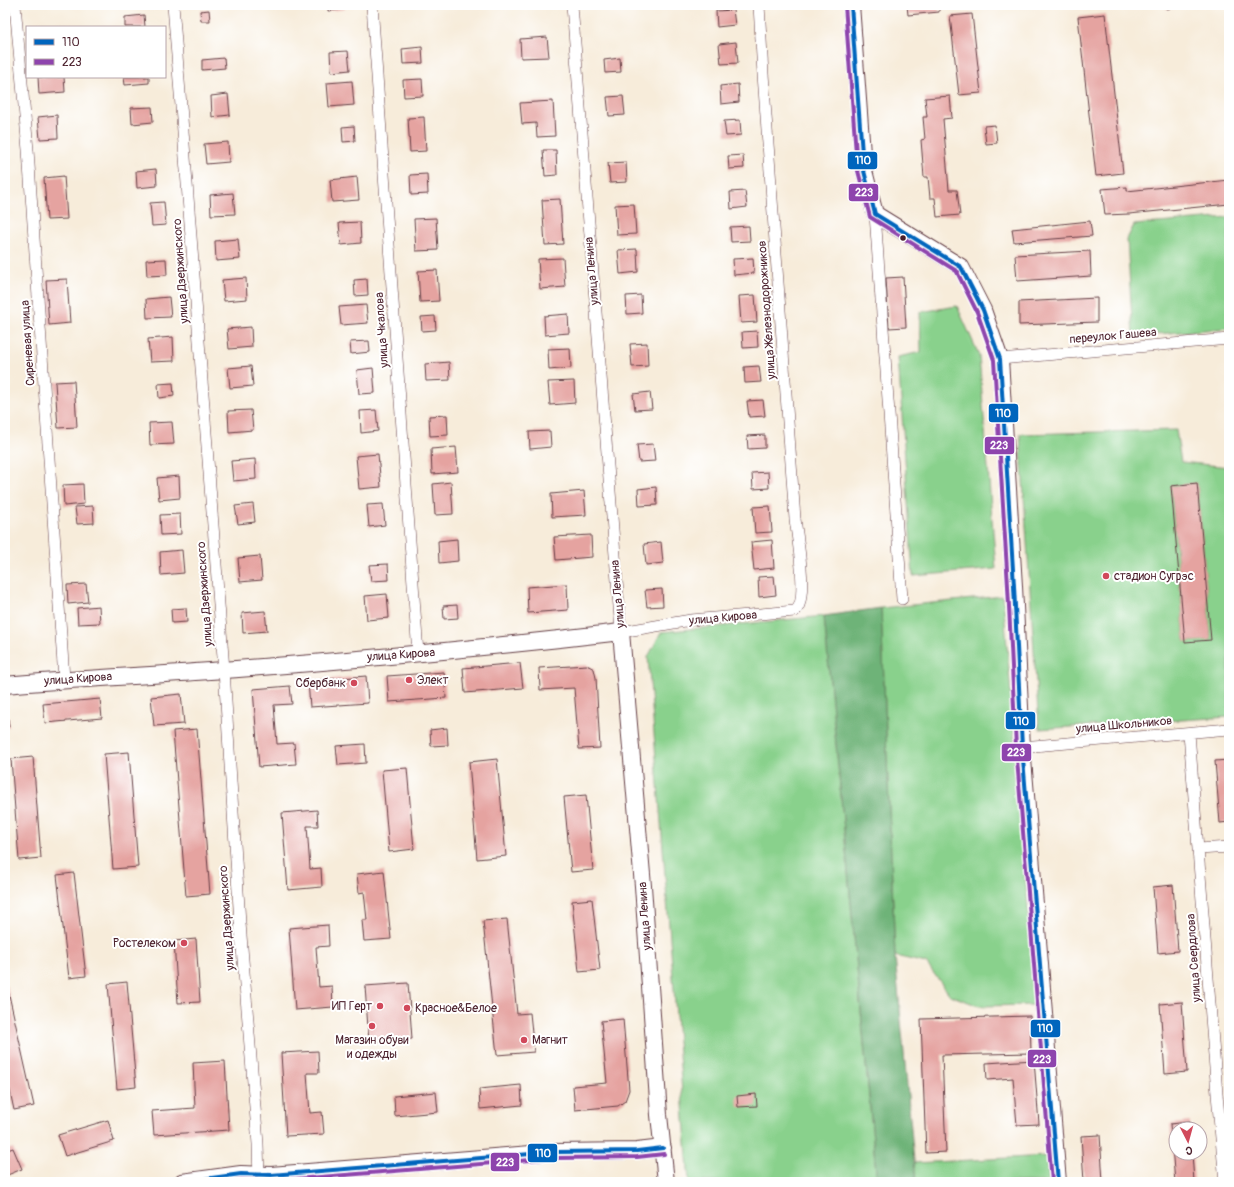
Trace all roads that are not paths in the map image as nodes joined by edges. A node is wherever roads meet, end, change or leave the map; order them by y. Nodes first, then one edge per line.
1 (15, 5) edge
2 (173, 5) edge
3 (372, 5) edge
4 (572, 5) edge
5 (759, 5) edge
6 (851, 5) edge
7 (875, 214) junction
8 (1229, 339) edge
9 (1000, 359) junction
10 (902, 599) dead end
11 (795, 611) joint
12 (621, 632) junction
13 (418, 654) junction
14 (224, 670) junction
15 (64, 679) junction
16 (5, 685) edge
17 (1229, 729) edge
18 (1189, 733) junction
19 (1022, 747) junction
20 (1229, 847) edge
21 (1199, 850) junction
22 (663, 1148) junction
23 (259, 1178) edge
24 (182, 1182) edge
25 (666, 1182) edge
26 (1058, 1182) edge
27 (1225, 1182) edge

1 - 15 street, Сиреневая улица
2 - 14 street, улица Дзержинского
3 - 13 street, улица Чкалова
4 - 12 street, улица Ленина
5 - 11 street, улица Железнодорожников
6 - 7 street
7 - 9 street
7 - 10 street
8 - 9 street, переулок Гашева
9 - 19 street
11 - 12 street, улица Кирова
12 - 13 street, улица Кирова
12 - 22 street, улица Ленина
13 - 14 street, улица Кирова
14 - 15 street, улица Кирова
14 - 23 street, улица Дзержинского
15 - 16 street, улица Кирова
17 - 18 street, улица Школьников
18 - 19 street, улица Школьников
18 - 21 street, улица Свердлова
19 - 26 street
20 - 21 street
21 - 27 street, улица Свердлова
22 - 23 street
22 - 25 street, улица Ленина
23 - 24 street

